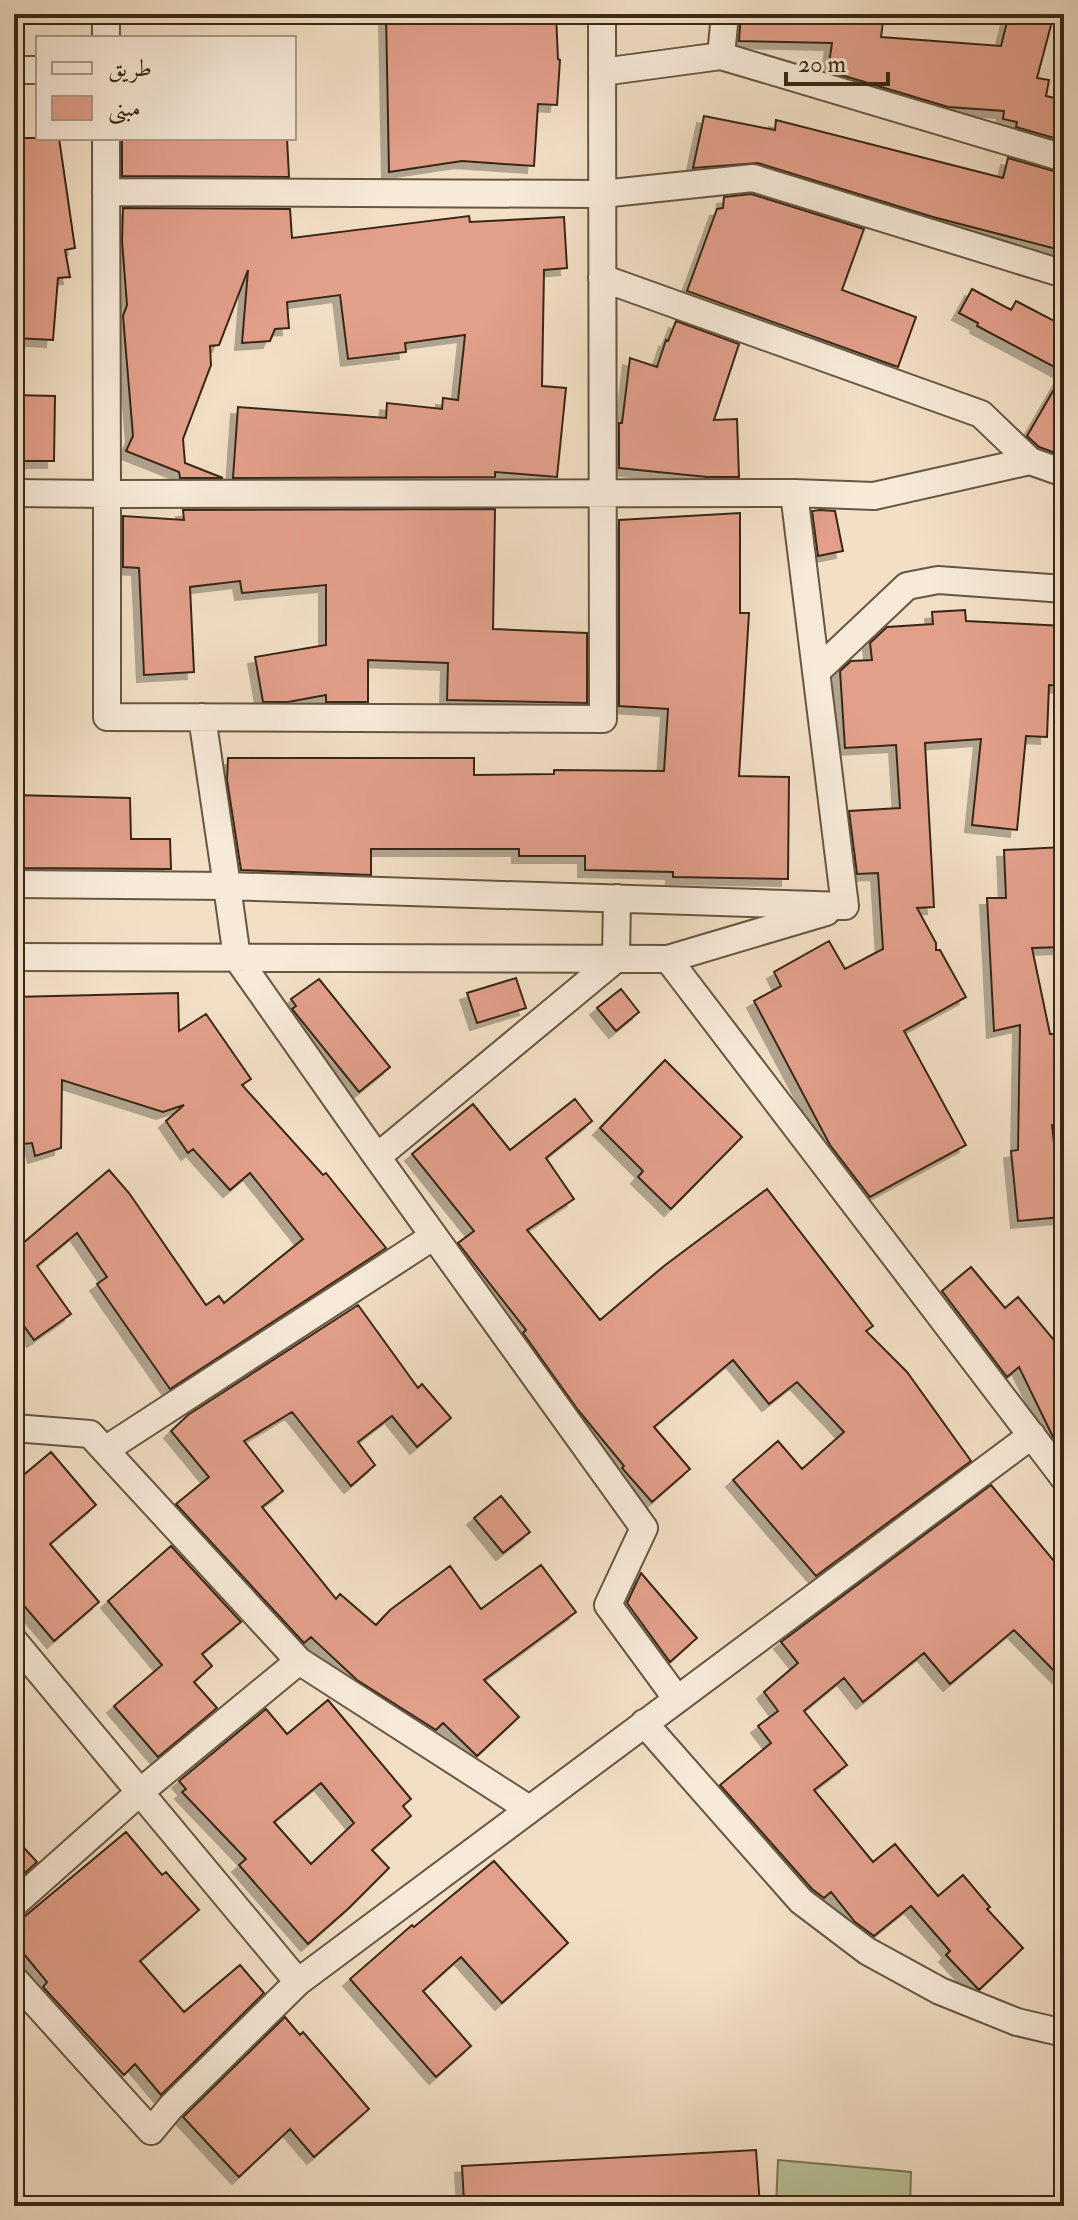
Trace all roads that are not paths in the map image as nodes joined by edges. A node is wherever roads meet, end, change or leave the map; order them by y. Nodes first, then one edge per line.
1 (106, 14) edge
2 (602, 14) edge
3 (725, 14) edge
4 (106, 36) edge
5 (721, 56) junction
6 (14, 70) edge
7 (36, 70) edge
8 (602, 72) junction
9 (106, 140) edge
10 (1064, 158) edge
11 (106, 192) junction
12 (602, 194) junction
13 (1064, 274) edge
14 (602, 278) junction
15 (1030, 461) junction
16 (1064, 473) edge
17 (14, 493) edge
18 (794, 493) junction
19 (107, 494) junction
20 (602, 495) junction
21 (1064, 589) edge
22 (816, 672) junction
23 (202, 717) junction
24 (14, 884) edge
25 (227, 886) junction
26 (617, 898) junction
27 (845, 906) junction
28 (14, 957) edge
29 (237, 958) junction
30 (616, 959) junction
31 (668, 959) junction
32 (377, 1157) junction
33 (434, 1236) junction
34 (14, 1428) edge
35 (1032, 1435) junction
36 (105, 1450) junction
37 (1064, 1478) edge
38 (14, 1641) edge
39 (299, 1661) junction
40 (677, 1699) junction
41 (644, 1723) junction
42 (140, 1792) junction
43 (529, 1809) junction
44 (14, 1904) edge
45 (14, 1979) edge
46 (298, 1982) junction
47 (1064, 2033) edge

1 - 4 street
2 - 8 street
3 - 5 street
5 - 8 street
5 - 10 street
6 - 7 street
8 - 12 street
9 - 11 street
11 - 12 street
11 - 19 street
12 - 13 street
12 - 14 street
14 - 15 street
14 - 20 street
15 - 16 street
15 - 18 street
17 - 19 street
18 - 20 street
18 - 22 street
19 - 20 street
19 - 23 street
20 - 23 street
21 - 22 street
22 - 27 street
23 - 25 street
24 - 25 street
25 - 26 street
25 - 29 street
26 - 27 street
26 - 30 street
27 - 31 street
28 - 29 street
29 - 30 street
29 - 32 street
30 - 31 street
30 - 32 street
31 - 35 street
32 - 33 street
33 - 36 street
33 - 40 street
34 - 36 street
35 - 37 street
35 - 40 street
36 - 39 street
38 - 42 street
39 - 42 street
39 - 43 street
40 - 41 street
41 - 43 street
41 - 47 street
42 - 44 street
42 - 46 street
43 - 46 street
45 - 46 street

